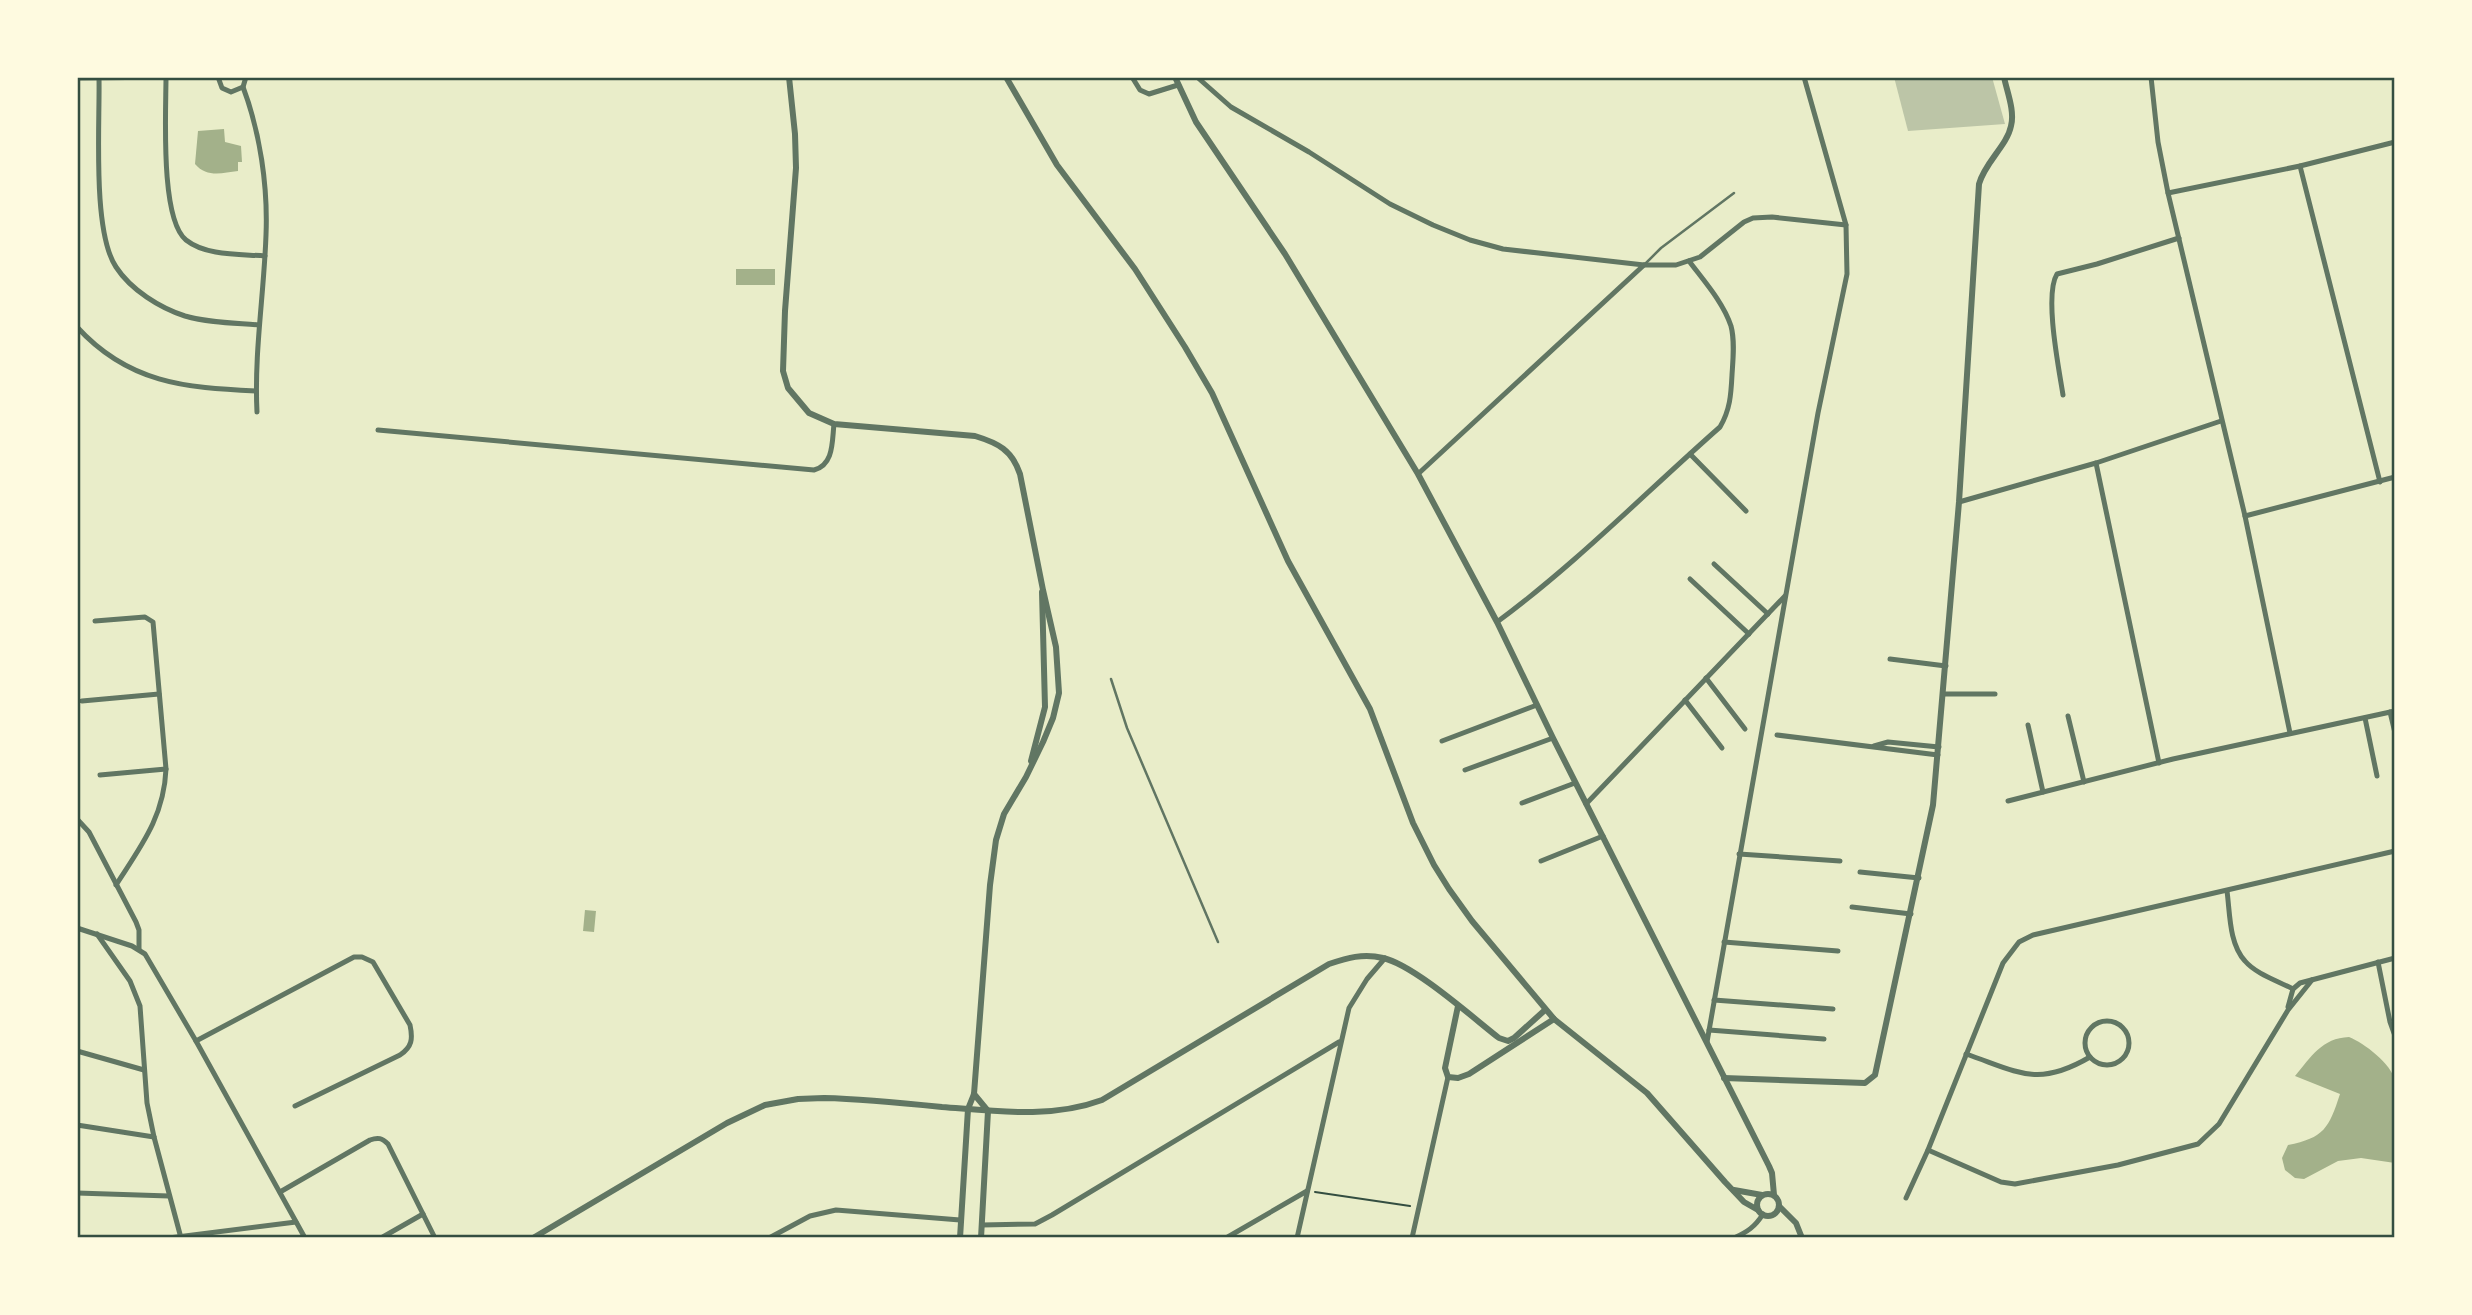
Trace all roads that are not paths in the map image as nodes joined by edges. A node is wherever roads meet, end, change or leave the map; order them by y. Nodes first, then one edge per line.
1 (166, 77) edge
2 (177, 77) edge
3 (218, 77) edge
4 (246, 77) edge
5 (789, 77) edge
6 (1006, 77) edge
7 (1132, 77) edge
8 (1175, 77) edge
9 (1197, 77) edge
10 (1804, 77) edge
11 (2004, 77) edge
12 (2151, 77) edge
13 (77, 78) edge
14 (99, 78) edge
15 (1178, 85) junction
16 (243, 87) junction
17 (2395, 142) edge
18 (2300, 166) junction
19 (1734, 193) dead end
20 (2168, 193) junction
21 (1846, 225) junction
22 (2179, 238) junction
23 (265, 256) junction
24 (1689, 261) junction
25 (1644, 265) junction
26 (259, 325) junction
27 (77, 327) edge
28 (256, 391) junction
29 (2063, 395) dead end
30 (257, 412) dead end
31 (2221, 421) junction
32 (834, 424) junction
33 (377, 430) dead end
34 (1690, 454) junction
35 (2096, 463) junction
36 (1418, 474) junction
37 (2395, 477) edge
38 (2380, 482) junction
39 (1959, 502) junction
40 (1746, 511) dead end
41 (2245, 516) junction
42 (1714, 564) dead end
43 (1690, 579) dead end
44 (1042, 590) junction
45 (1786, 595) junction
46 (1768, 614) junction
47 (95, 621) dead end
48 (1497, 622) junction
49 (1749, 634) junction
50 (1043, 659) junction
51 (1889, 659) dead end
52 (1058, 664) junction
53 (1946, 666) junction
54 (1706, 678) junction
55 (1111, 679) dead end
56 (1046, 685) junction
57 (1059, 693) junction
58 (159, 694) junction
59 (1943, 694) junction
60 (1994, 694) dead end
61 (1685, 700) junction
62 (82, 701) dead end
63 (1537, 705) junction
64 (2393, 711) edge
65 (2068, 716) dead end
66 (2365, 718) junction
67 (2028, 725) dead end
68 (1745, 729) dead end
69 (2290, 733) junction
70 (2395, 733) edge
71 (1777, 736) dead end
72 (1553, 738) junction
73 (1442, 741) dead end
74 (1874, 746) junction
75 (1939, 747) junction
76 (1722, 748) dead end
77 (1938, 755) junction
78 (2158, 763) junction
79 (166, 769) junction
80 (1465, 770) dead end
81 (100, 775) dead end
82 (2376, 776) dead end
83 (1026, 777) junction
84 (2084, 782) junction
85 (1576, 783) junction
86 (2043, 792) junction
87 (2008, 801) dead end
88 (1522, 803) dead end
89 (1586, 804) junction
90 (77, 819) edge
91 (1603, 836) junction
92 (2395, 851) edge
93 (1739, 854) junction
94 (1541, 861) dead end
95 (1840, 861) dead end
96 (1860, 872) dead end
97 (1919, 878) junction
98 (117, 886) junction
99 (2227, 891) junction
100 (1852, 907) dead end
101 (1911, 914) junction
102 (77, 928) edge
103 (97, 934) junction
104 (1218, 942) dead end
105 (1724, 942) junction
106 (139, 949) junction
107 (1838, 951) dead end
108 (1385, 958) junction
109 (2395, 958) edge
110 (2378, 962) junction
111 (2312, 980) junction
112 (2293, 989) junction
113 (1714, 1000) junction
114 (1458, 1006) junction
115 (1833, 1009) dead end
116 (1545, 1010) junction
117 (2288, 1010) junction
118 (1554, 1019) junction
119 (1709, 1030) junction
120 (2395, 1036) edge
121 (1824, 1039) dead end
122 (196, 1041) junction
123 (1339, 1042) junction
124 (1707, 1042) junction
125 (77, 1051) edge
126 (1966, 1054) junction
127 (2090, 1057) junction
128 (144, 1070) junction
129 (1448, 1077) junction
130 (1724, 1078) junction
131 (974, 1094) junction
132 (295, 1106) dead end
133 (968, 1109) junction
134 (988, 1111) junction
135 (77, 1125) edge
136 (154, 1137) junction
137 (1928, 1150) junction
138 (1734, 1190) junction
139 (1307, 1191) junction
140 (280, 1192) junction
141 (77, 1193) edge
142 (1762, 1195) junction
143 (1774, 1195) junction
144 (169, 1196) junction
145 (1906, 1198) dead end
146 (1779, 1206) junction
147 (1761, 1212) junction
148 (423, 1214) junction
149 (960, 1220) junction
150 (296, 1222) junction
151 (982, 1225) junction
152 (181, 1237) edge
153 (169, 1238) edge
154 (305, 1238) edge
155 (381, 1238) edge
156 (435, 1238) edge
157 (533, 1238) edge
158 (769, 1238) edge
159 (960, 1238) edge
160 (981, 1238) edge
161 (1226, 1238) edge
162 (1297, 1238) edge
163 (1412, 1238) edge
164 (1734, 1238) edge
165 (1802, 1238) edge

1 - 2 street
1 - 14 street
1 - 23 street
3 - 16 street
4 - 16 street
5 - 32 street
6 - 116 street
7 - 15 street
8 - 15 street
9 - 25 street
10 - 21 street
11 - 39 street
12 - 20 street
13 - 14 street
14 - 26 street
15 - 36 street
16 - 23 street
17 - 18 street
18 - 20 street
18 - 38 street
19 - 25 lane
20 - 22 street
21 - 24 street
21 - 45 street
22 - 29 street
22 - 31 street
23 - 26 street
24 - 25 street
24 - 34 street
25 - 36 street
26 - 28 street
27 - 28 street
28 - 30 street
31 - 35 street
31 - 41 street
32 - 33 street
32 - 44 street
34 - 40 street
34 - 48 street
35 - 39 street
35 - 78 street
36 - 48 street
37 - 38 street
38 - 41 street
39 - 53 street
41 - 69 street
42 - 46 street
43 - 49 street
44 - 50 street
44 - 52 street
45 - 46 street
45 - 93 street
46 - 49 street
47 - 58 street
48 - 63 street
49 - 54 street
50 - 52 street
50 - 56 street
51 - 53 street
52 - 57 street
53 - 59 street
54 - 61 street
54 - 68 street
55 - 104 lane
56 - 57 street
56 - 83 street
57 - 83 street
58 - 62 street
58 - 79 street
59 - 60 street
59 - 75 street
61 - 76 street
61 - 89 street
63 - 72 street
63 - 73 street
64 - 66 street
64 - 70 street
65 - 84 street
66 - 69 street
66 - 82 street
67 - 86 street
69 - 78 street
71 - 74 street
72 - 80 street
72 - 85 street
74 - 75 street
74 - 77 street
75 - 77 street
77 - 97 street
78 - 84 street
79 - 81 street
79 - 98 street
83 - 131 street
84 - 86 street
85 - 88 street
85 - 89 street
86 - 87 street
89 - 91 street
90 - 98 street
91 - 94 street
91 - 124 street
92 - 99 street
93 - 95 street
93 - 105 street
96 - 97 street
97 - 101 street
98 - 106 street
99 - 112 street
99 - 126 street
100 - 101 street
101 - 130 street
102 - 103 street
103 - 106 street
103 - 128 street
105 - 107 street
105 - 113 street
106 - 122 street
108 - 114 street
108 - 123 street
108 - 134 street
109 - 110 street
110 - 111 street
110 - 120 street
111 - 112 street
111 - 117 street
112 - 117 street
113 - 115 street
113 - 119 street
114 - 116 street
114 - 129 street
116 - 118 street
117 - 137 street
118 - 129 street
118 - 138 street
119 - 121 street
119 - 124 street
122 - 132 street
122 - 140 street
123 - 139 street
123 - 151 street
124 - 130 street
125 - 128 street
126 - 127 street
126 - 137 street
127 - 127 street
128 - 136 street
129 - 163 street
130 - 143 street
131 - 133 street
131 - 134 street
133 - 134 street
133 - 149 street
133 - 157 street
134 - 151 street
135 - 136 street
136 - 144 street
137 - 145 street
138 - 142 street
138 - 147 street
139 - 161 street
139 - 162 street
140 - 148 street
140 - 150 street
141 - 144 street
142 - 143 street
142 - 147 street
143 - 146 street
144 - 152 street
146 - 147 street
146 - 165 street
147 - 164 street
148 - 155 street
148 - 156 street
149 - 158 street
149 - 159 street
150 - 152 street
150 - 154 street
151 - 160 street
152 - 153 street

